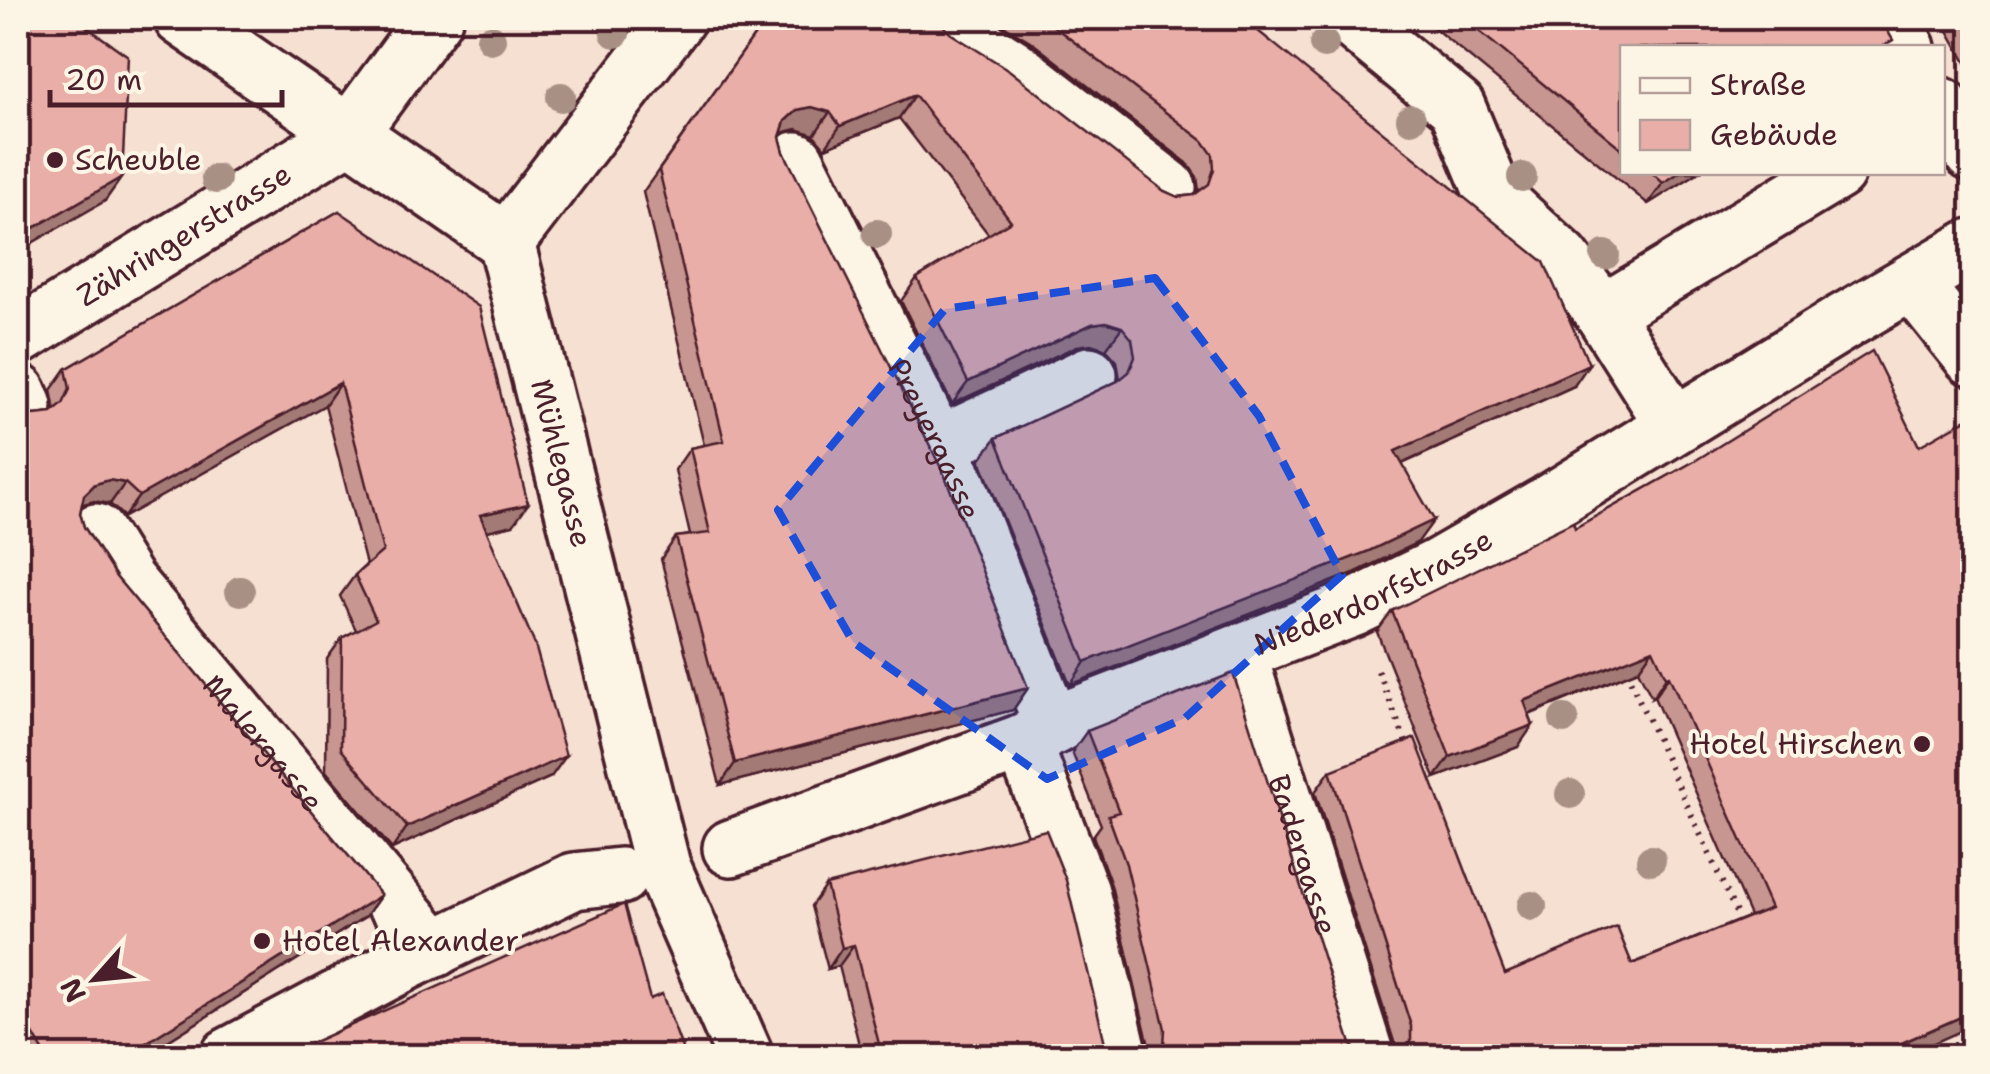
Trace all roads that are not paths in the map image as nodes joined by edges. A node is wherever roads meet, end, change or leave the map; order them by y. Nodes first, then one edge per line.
1 (182, 18) edge
2 (434, 18) edge
3 (677, 18) edge
4 (960, 18) edge
5 (1350, 18) edge
6 (1945, 111) edge
7 (349, 134) junction
8 (1972, 153) edge
9 (796, 160) edge
10 (1832, 175) edge
11 (1168, 188) edge
12 (506, 242) junction
13 (1972, 247) edge
14 (1912, 282) junction
15 (1603, 314) junction
16 (18, 337) edge
17 (1972, 357) edge
18 (1089, 375) dead end
19 (1674, 424) junction
20 (938, 445) junction
21 (96, 532) edge
22 (1238, 653) junction
23 (1038, 735) junction
24 (731, 848) dead end
25 (620, 876) dead end
26 (436, 948) junction
27 (228, 1056) edge
28 (744, 1056) edge
29 (1120, 1056) edge
30 (1366, 1056) edge

1 - 7 street
2 - 7 street
3 - 12 street
4 - 11 street
5 - 15 street
6 - 8 street
7 - 12 street
7 - 16 street, Zähringerstrasse
9 - 20 street, Preyergasse
10 - 15 street
12 - 28 street, Mühlegasse
13 - 14 street, Niederdorfstrasse
14 - 17 street
14 - 19 street, Niederdorfstrasse
15 - 19 street
18 - 20 street
19 - 22 street, Niederdorfstrasse
20 - 23 street, Preyergasse
21 - 26 street, Malergasse
22 - 23 street, Niederdorfstrasse
22 - 30 street, Badergasse
23 - 24 street, Niederdorfstrasse
23 - 29 street, Preyergasse
25 - 26 street
26 - 27 street

